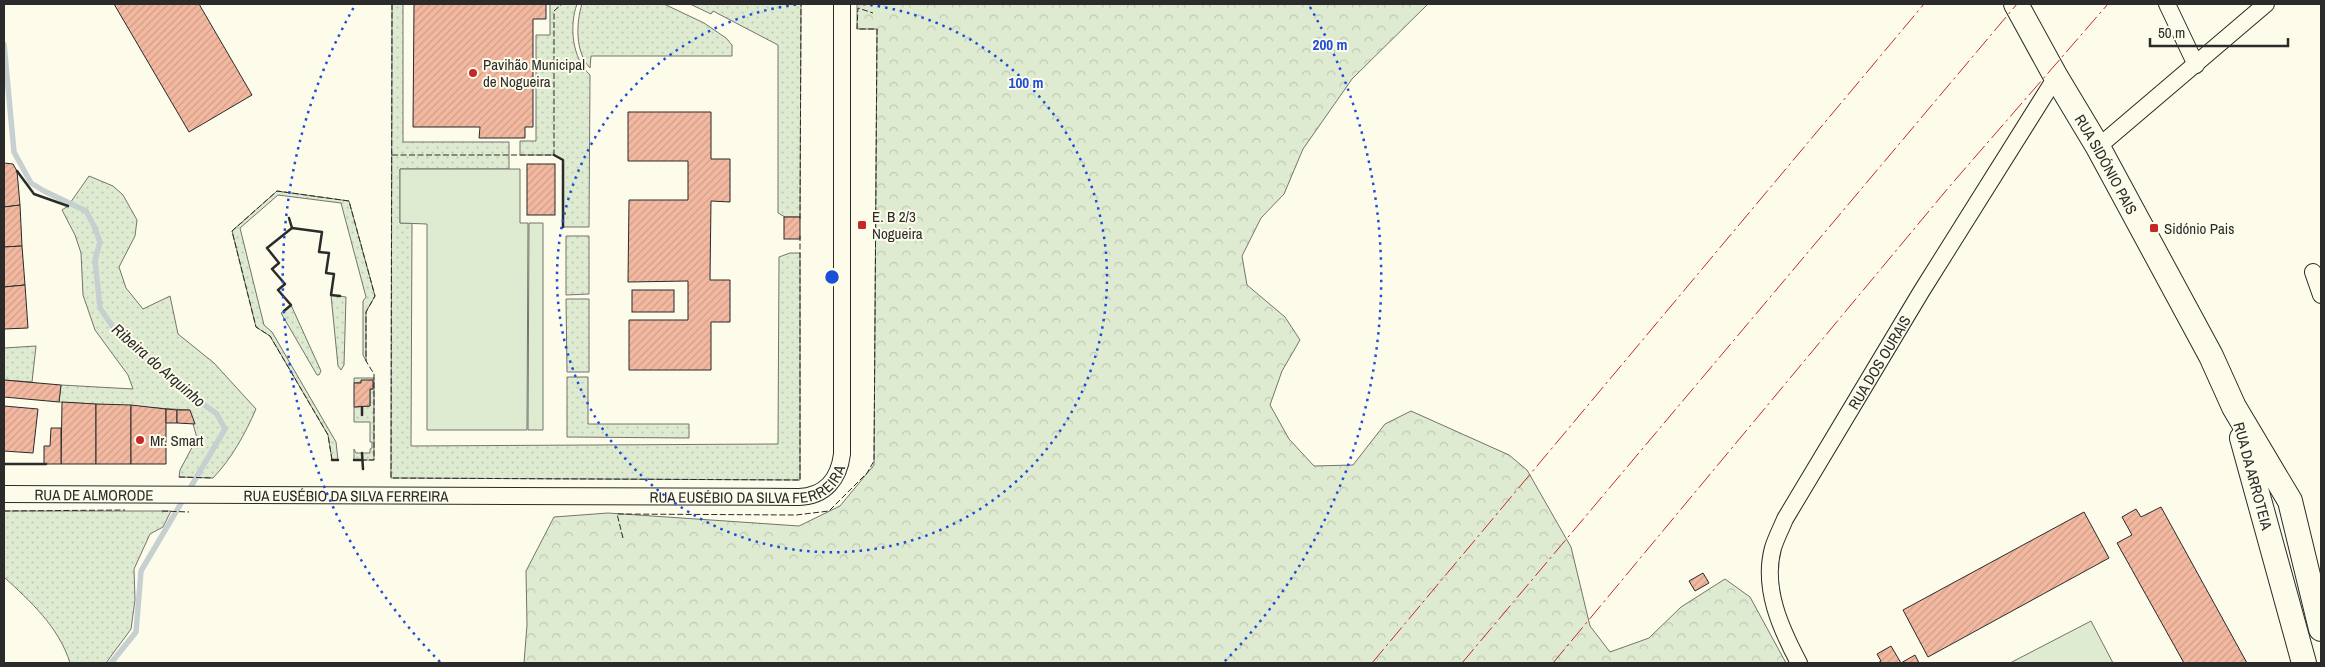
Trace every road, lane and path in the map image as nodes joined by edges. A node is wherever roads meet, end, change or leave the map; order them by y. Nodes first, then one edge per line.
1 (842, 4) edge
2 (2016, 4) edge
3 (2167, 4) edge
4 (2266, 4) edge
5 (2196, 65) junction
6 (2056, 77) junction
7 (2098, 147) junction
8 (2313, 272) dead end
9 (2321, 296) edge
10 (2234, 407) junction
11 (4, 494) edge
12 (178, 494) joint
13 (2321, 629) edge
14 (1799, 663) edge
15 (2304, 663) edge

1 - 12 street, RUA EUSÉBIO DA SILVA FERREIRA
2 - 6 main road, RUA SIDÓNIO PAIS
3 - 5 street
4 - 5 street
5 - 7 street
6 - 7 main road, RUA SIDÓNIO PAIS
6 - 14 street, RUA DOS OURAIS
7 - 10 main road, RUA SIDÓNIO PAIS
8 - 9 street
10 - 13 main road, RUA DA ARROTEIA
10 - 15 main road, RUA DA ARROTEIA
11 - 12 street, RUA DE ALMORODE

